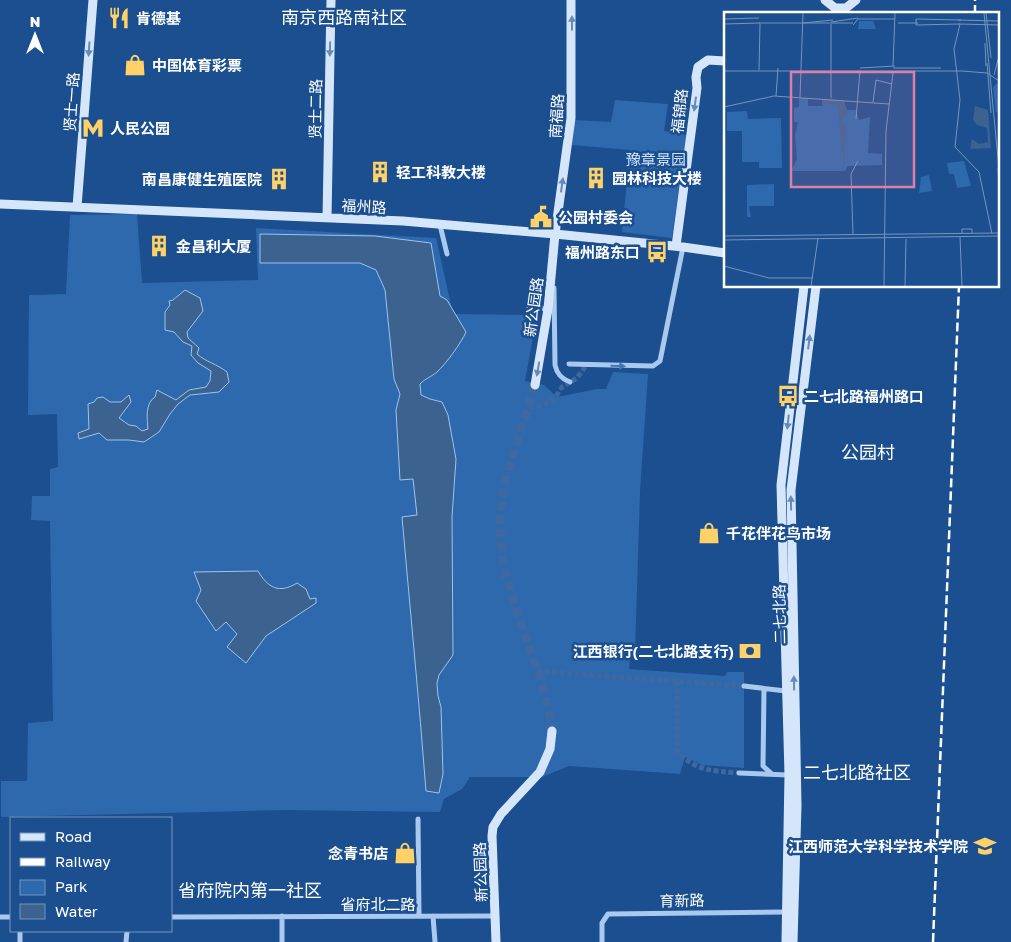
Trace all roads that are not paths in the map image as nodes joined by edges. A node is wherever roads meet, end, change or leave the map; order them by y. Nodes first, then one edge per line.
1 (93, 0) edge
2 (331, 0) edge
3 (571, 0) edge
4 (825, 0) edge
5 (856, 0) edge
6 (835, 11) edge
7 (846, 11) edge
8 (724, 61) edge
9 (0, 204) edge
10 (78, 207) junction
11 (327, 218) junction
12 (440, 225) junction
13 (555, 234) junction
14 (680, 246) junction
15 (724, 253) edge
16 (447, 254) dead end
17 (553, 258) junction
18 (804, 288) edge
19 (816, 288) edge
20 (529, 307) dead end
21 (548, 308) junction
22 (569, 364) dead end
23 (570, 382) dead end
24 (535, 385) tunnel mouth
25 (744, 686) tunnel mouth
26 (764, 689) junction
27 (786, 691) junction
28 (552, 731) tunnel mouth
29 (739, 773) tunnel mouth
30 (772, 774) junction
31 (789, 775) junction
32 (418, 819) dead end
33 (786, 912) junction
34 (172, 916) edge
35 (282, 916) junction
36 (419, 916) junction
37 (433, 916) junction
38 (495, 916) junction
39 (282, 942) edge
40 (434, 942) edge
41 (496, 942) edge
42 (602, 942) edge
43 (786, 942) edge
44 (793, 942) edge

1 -> 10 street, 贤士一路
2 -> 11 street, 贤士二路
13 -> 3 street, 南福路
4 - 6 street
5 - 7 street
6 - 7 street
8 -> 14 street, 福锦路
9 - 10 street, 福州路
10 - 11 street, 福州路
11 - 12 street, 福州路
12 - 13 street, 福州路
12 - 16 street
13 - 14 street, 福州路
13 - 17 street, 新公园路
14 - 15 street, 福州路
22 -> 14 street, 福锦路
17 - 21 street, 新公园路
17 - 23 street
18 -> 27 street, 二七北路
44 -> 19 street, 二七北路
20 - 21 street
21 -> 24 street, 新公园路
25 - 26 street
26 - 27 street
26 - 30 street
27 - 31 street, 二七北路
28 - 38 street, 新公园路
29 - 30 street
30 - 31 street
31 - 33 street, 二七北路
32 - 36 street
33 - 42 street, 育新路
33 - 43 street, 二七北路
34 - 35 street, 省府北二路
35 - 36 street, 省府北二路
35 - 39 street
36 - 37 street, 省府北二路
37 - 38 street, 省府北二路
37 - 40 street
38 - 41 street, 新公园路

